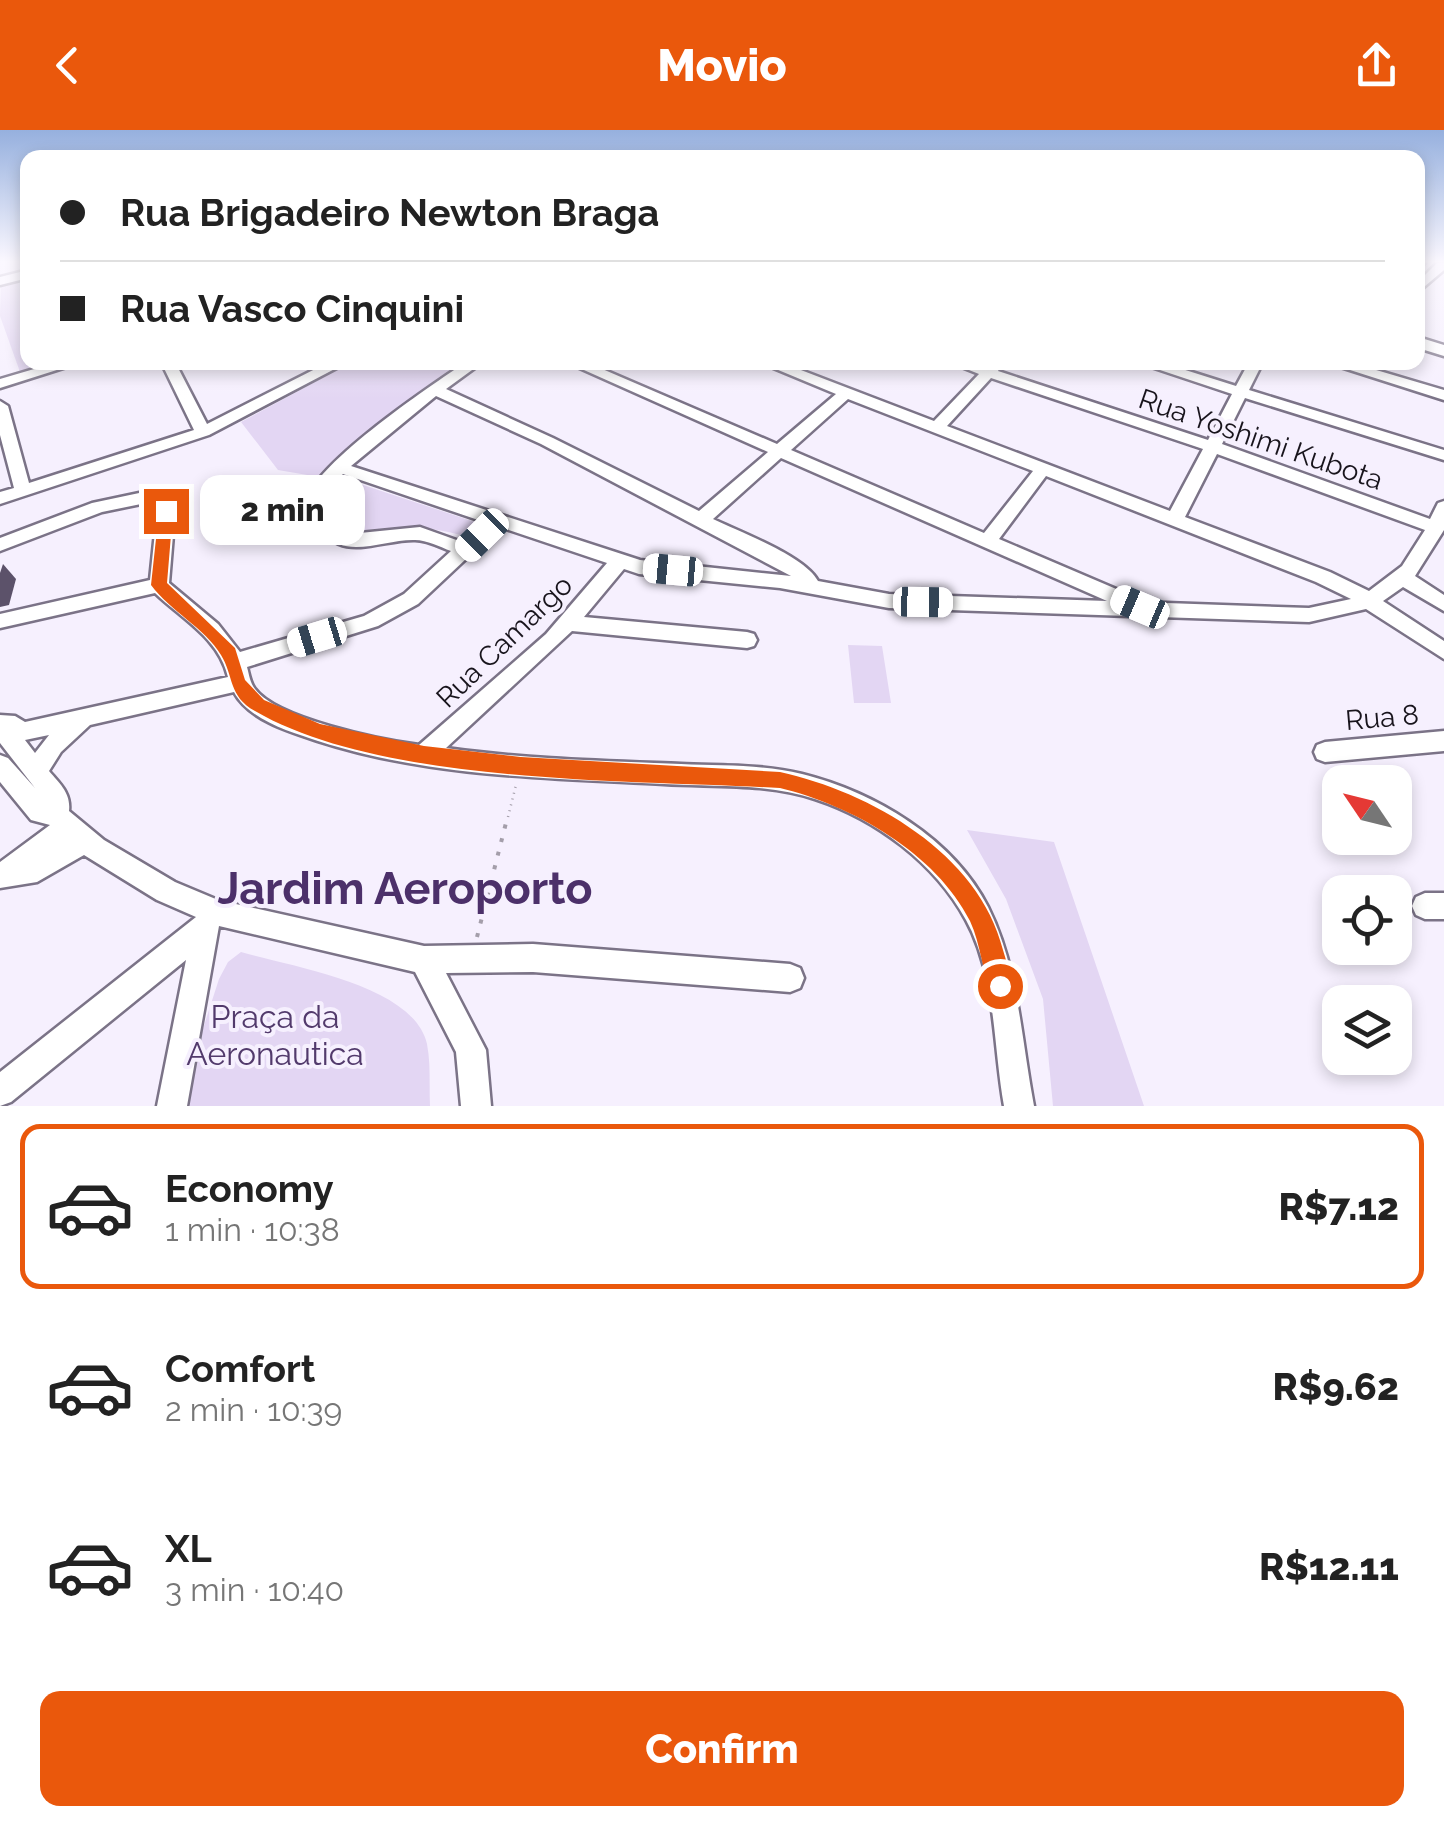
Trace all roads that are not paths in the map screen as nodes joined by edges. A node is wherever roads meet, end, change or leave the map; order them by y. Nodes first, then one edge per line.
1 (48, 370) edge
2 (172, 370) edge
3 (325, 370) edge
4 (464, 370) edge
5 (590, 370) edge
6 (787, 370) edge
7 (992, 370) edge
8 (1000, 370) edge
9 (1168, 370) edge
10 (1252, 370) edge
11 (1385, 370) edge
12 (0, 384) edge
13 (435, 390) junction
14 (846, 393) junction
15 (1241, 393) junction
16 (1444, 396) edge
17 (0, 406) edge
18 (936, 428) junction
19 (203, 432) junction
20 (1214, 447) junction
21 (778, 453) junction
22 (1444, 455) edge
23 (340, 468) junction
24 (1042, 469) junction
25 (23, 490) junction
26 (0, 498) edge
27 (1441, 518) edge
28 (1175, 519) junction
29 (497, 520) junction
30 (698, 521) junction
31 (987, 542) junction
32 (0, 544) edge
33 (466, 550) junction
34 (618, 563) junction
35 (1406, 579) junction
36 (159, 585) junction
37 (810, 586) junction
38 (1371, 602) junction
39 (1444, 604) edge
40 (1140, 607) junction
41 (0, 621) edge
42 (570, 623) junction
43 (746, 640) dead end
44 (1444, 651) edge
45 (236, 672) junction
46 (85, 719) junction
47 (7, 736) edge
48 (1444, 742) edge
49 (1324, 752) dead end
50 (424, 754) junction
51 (0, 765) edge
52 (36, 771) junction
53 (69, 827) junction
54 (2, 876) edge
55 (211, 921) junction
56 (424, 960) junction
57 (790, 978) dead end
58 (0, 1091) edge
59 (172, 1106) edge
60 (476, 1106) edge
61 (1020, 1106) edge

1 - 12 street
2 - 19 street
3 - 19 street
4 - 13 street
5 - 21 street
6 - 14 street
7 - 18 street
8 - 20 street, Rua Yoshimi Kubota
9 - 15 street
10 - 15 street
11 - 16 street
13 - 23 street
13 - 30 street
14 - 18 street
14 - 21 street
15 - 20 street
15 - 22 street
17 - 25 street
18 - 24 street
19 - 25 street
20 - 27 street, Rua Yoshimi Kubota
20 - 28 street
21 - 30 street
21 - 31 street
23 - 29 street
23 - 33 street
24 - 28 street
24 - 31 street
25 - 26 street
27 - 35 street
28 - 38 street
29 - 33 street
29 - 34 street
30 - 37 street
31 - 40 street
32 - 36 street
33 - 45 street
34 - 37 street
34 - 42 street, Rua Camargo
35 - 38 street
35 - 39 street
36 - 41 street
36 - 45 street
37 - 40 street
38 - 40 street
38 - 44 street
42 - 43 street
42 - 50 street, Rua Camargo
45 - 46 street
45 - 50 street
46 - 47 street
46 - 52 street
47 - 52 street
48 - 49 street, Rua 8
50 - 61 street
51 - 53 street
52 - 53 street
53 - 54 street
53 - 55 street
55 - 56 street
55 - 58 street
55 - 59 street
56 - 57 street
56 - 60 street

